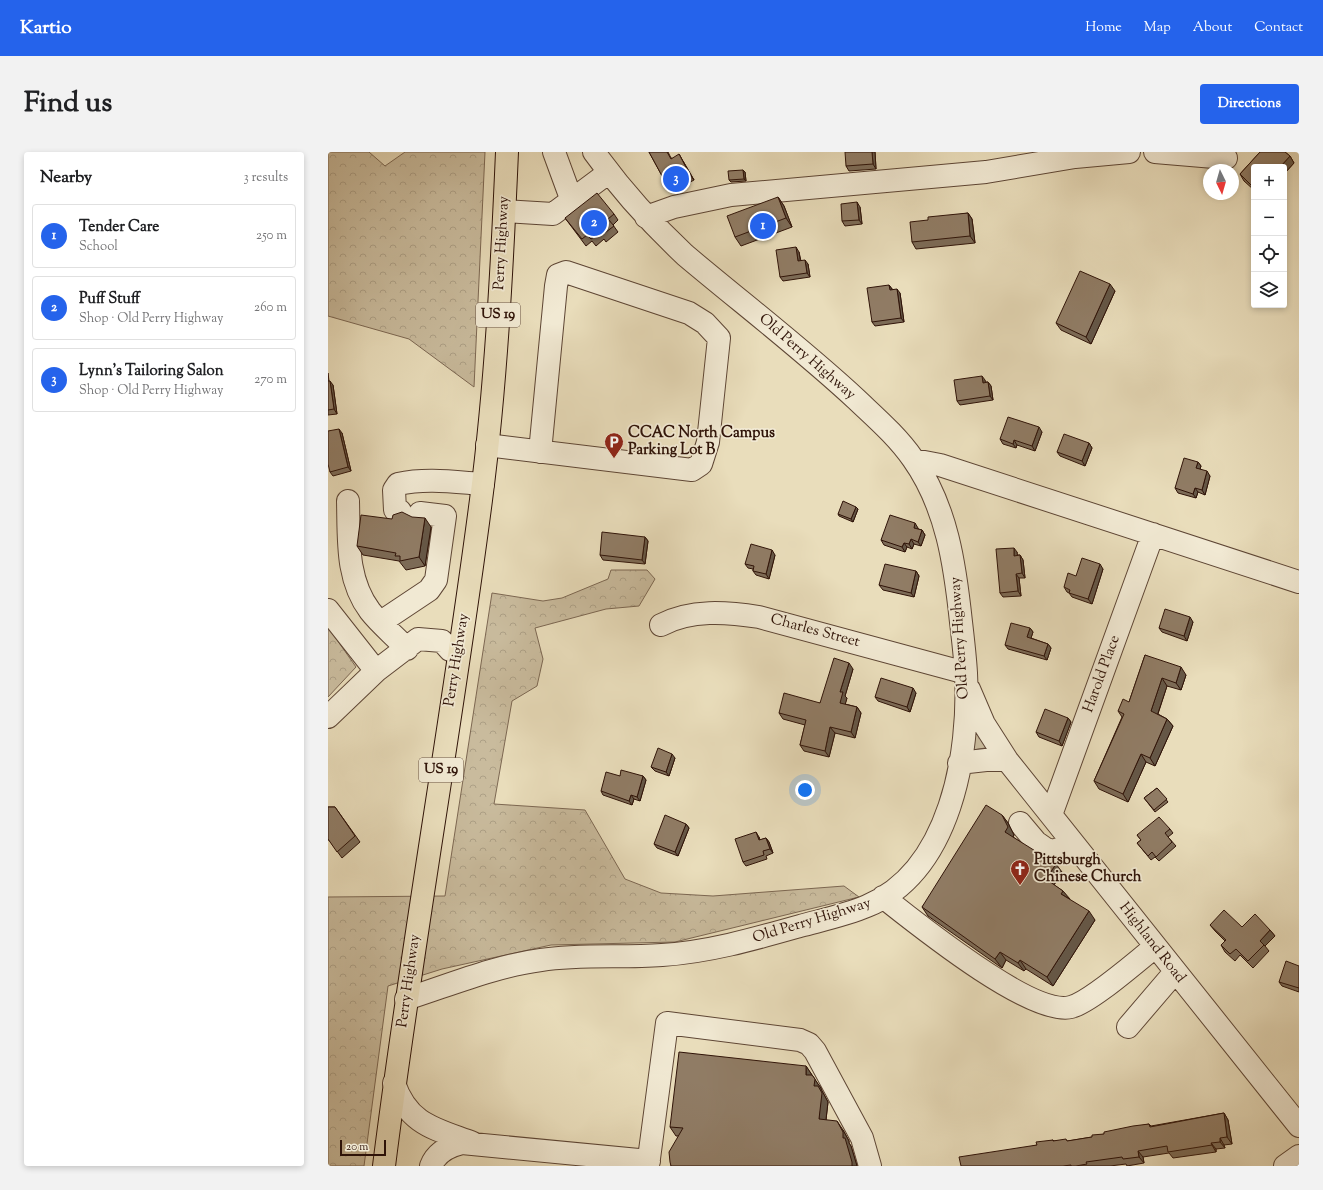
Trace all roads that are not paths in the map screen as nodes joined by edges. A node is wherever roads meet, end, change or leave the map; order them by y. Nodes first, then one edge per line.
1 (507, 152) edge
2 (554, 152) edge
3 (594, 152) edge
4 (1129, 152) edge
5 (1155, 152) edge
6 (1226, 158) dead end
7 (608, 173) junction
8 (572, 201) junction
9 (505, 211) junction
10 (646, 217) junction
11 (487, 445) junction
12 (540, 452) junction
13 (918, 467) junction
14 (483, 484) junction
15 (348, 501) dead end
16 (1153, 534) junction
17 (1299, 582) edge
18 (328, 610) edge
19 (382, 622) junction
20 (661, 624) dead end
21 (409, 647) junction
22 (455, 650) junction
23 (376, 671) junction
24 (966, 673) junction
25 (328, 717) edge
26 (1007, 760) junction
27 (959, 763) junction
28 (1051, 815) junction
29 (1020, 823) dead end
30 (1073, 843) junction
31 (883, 898) junction
32 (1155, 947) junction
33 (1175, 972) junction
34 (406, 999) junction
35 (1128, 1027) dead end
36 (394, 1083) junction
37 (1299, 1126) edge
38 (473, 1143) junction
39 (1299, 1156) edge
40 (649, 1163) edge
41 (384, 1166) edge
42 (431, 1166) edge
43 (870, 1166) edge
44 (1285, 1166) edge

1 - 9 main road, Perry Highway / US 19
2 - 8 street
3 - 7 street, Old Perry Highway
4 - 10 street
5 - 6 street
7 - 8 street
7 - 10 street, Old Perry Highway
8 - 9 street
9 - 11 main road, Perry Highway / US 19
10 - 13 street, Old Perry Highway
11 - 12 street
11 - 14 main road, Perry Highway / US 19
12 - 12 street
13 - 16 street
13 - 24 street, Old Perry Highway
14 - 19 street
14 - 22 main road, Perry Highway / US 19
15 - 19 street
16 - 17 street
16 - 28 street, Harold Place
18 - 23 street
19 - 21 street
20 - 24 street, Charles Street
21 - 22 street
21 - 23 street
22 - 34 main road, Perry Highway / US 19
23 - 25 street
24 - 26 street, Highland Road
24 - 27 street, Old Perry Highway
26 - 27 street
26 - 28 street, Highland Road
27 - 31 street, Old Perry Highway
28 - 30 street, Highland Road
29 - 30 street
30 - 32 street, Highland Road
31 - 32 street
31 - 34 street, Old Perry Highway
32 - 33 street, Highland Road
33 - 35 street
33 - 37 street, Highland Road
34 - 36 main road, Perry Highway / US 19
36 - 38 street
36 - 41 main road, Perry Highway / US 19
38 - 40 street
38 - 42 street
39 - 44 street
40 - 43 street

